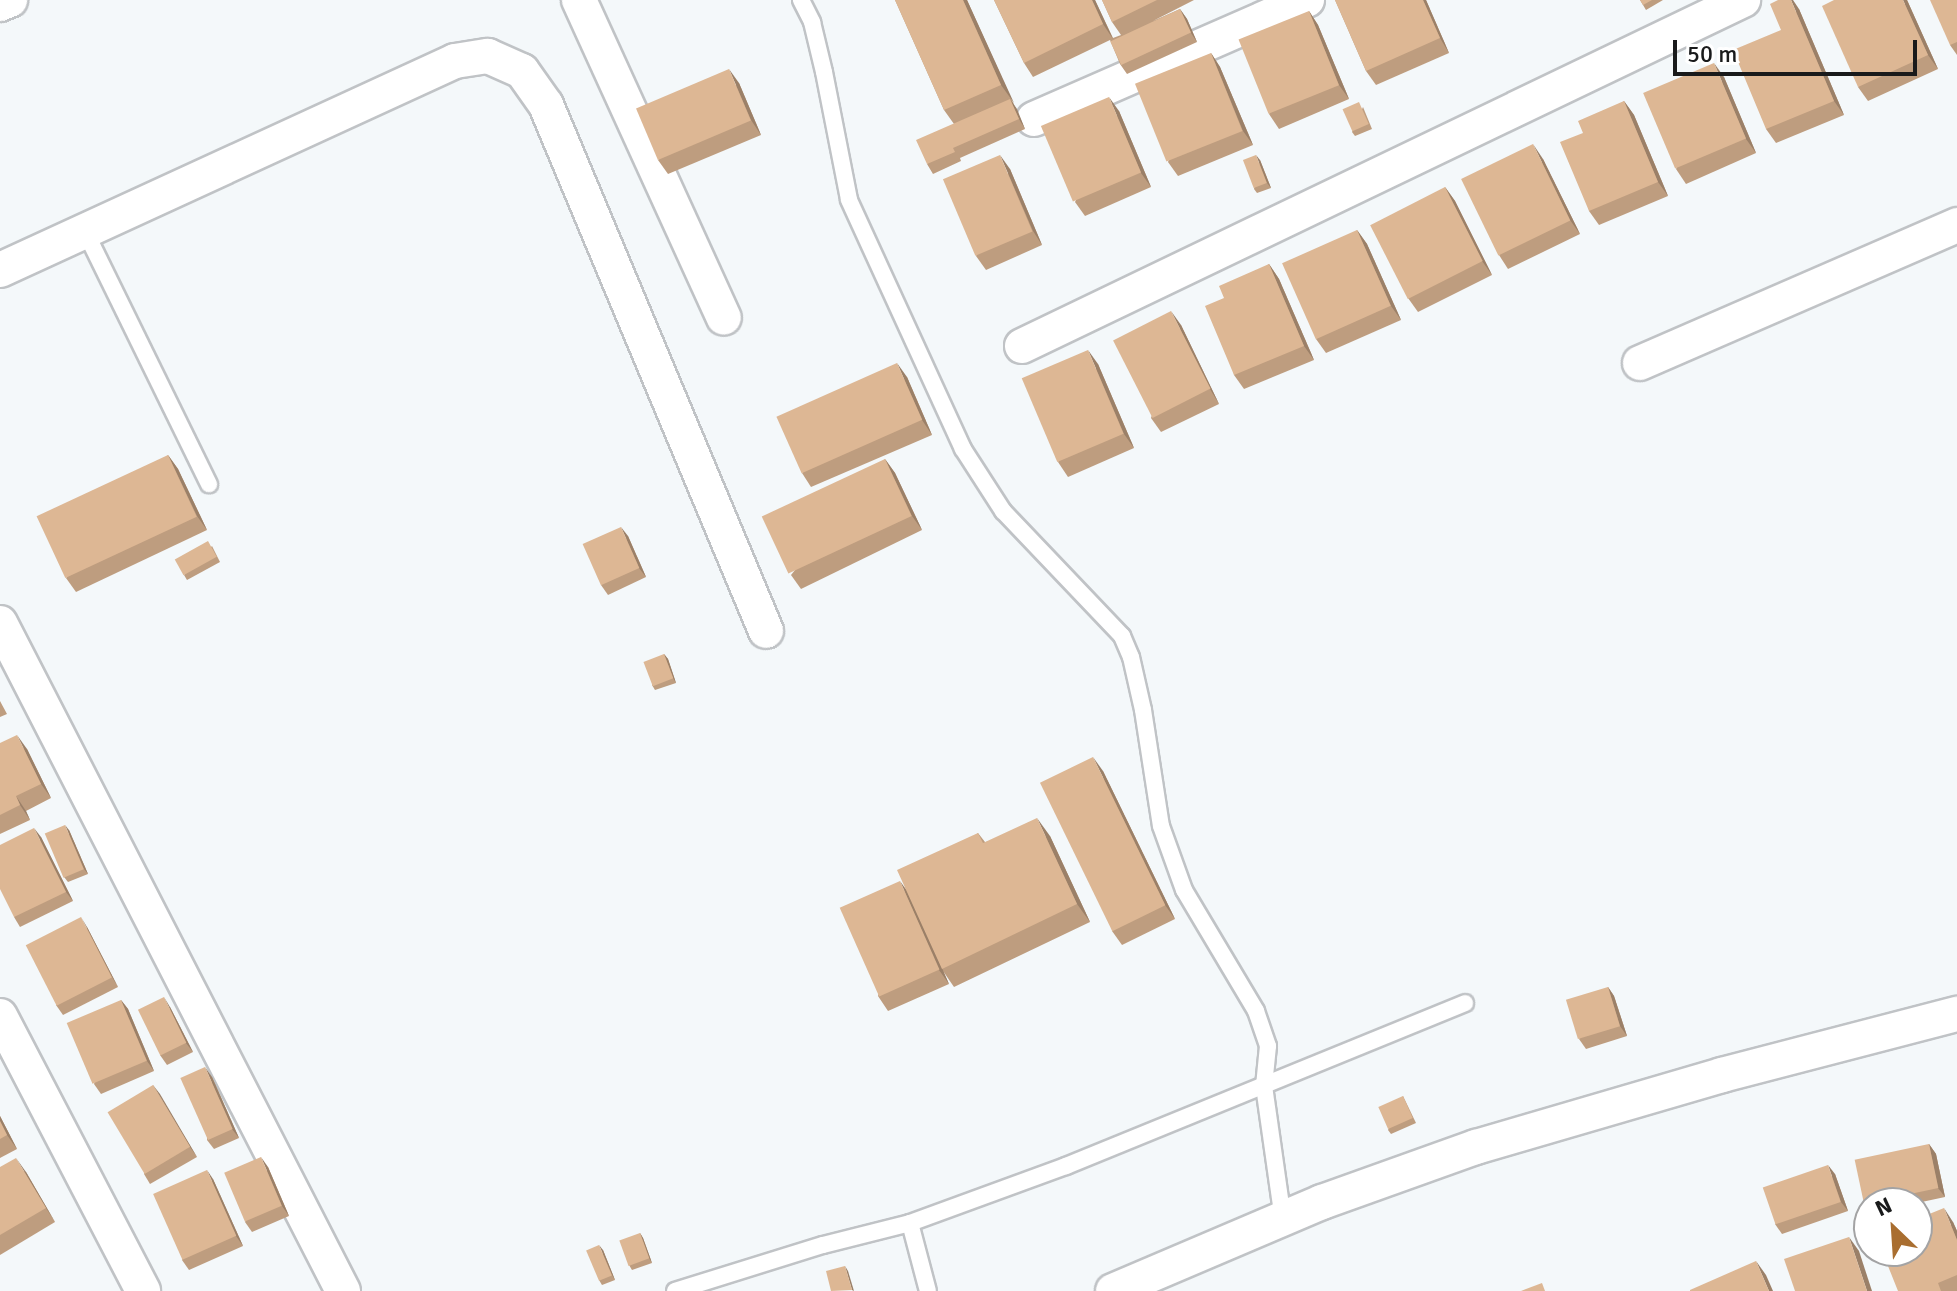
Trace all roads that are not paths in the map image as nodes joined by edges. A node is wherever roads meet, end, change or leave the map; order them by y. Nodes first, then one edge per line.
1 (10, 0) edge
2 (579, 0) edge
3 (801, 0) edge
4 (1307, 0) edge
5 (1743, 0) edge
6 (0, 4) edge
7 (1034, 119) dead end
8 (1957, 225) edge
9 (85, 231) junction
10 (0, 270) edge
11 (724, 318) dead end
12 (1022, 346) dead end
13 (1640, 363) dead end
14 (209, 484) dead end
15 (0, 623) edge
16 (766, 631) dead end
17 (1465, 1003) dead end
18 (1957, 1014) edge
19 (0, 1016) edge
20 (1264, 1086) junction
21 (1283, 1219) junction
22 (910, 1223) junction
23 (143, 1291) edge
24 (343, 1291) edge
25 (675, 1291) edge
26 (928, 1291) edge
27 (1113, 1291) edge

1 - 6 street
2 - 11 street
3 - 20 lane
4 - 7 street
5 - 12 street
8 - 13 street
9 - 10 street
9 - 14 lane
9 - 16 street
15 - 24 street
17 - 20 lane
18 - 21 street
19 - 23 street
20 - 21 lane
20 - 22 lane
21 - 27 street
22 - 25 lane
22 - 26 lane

